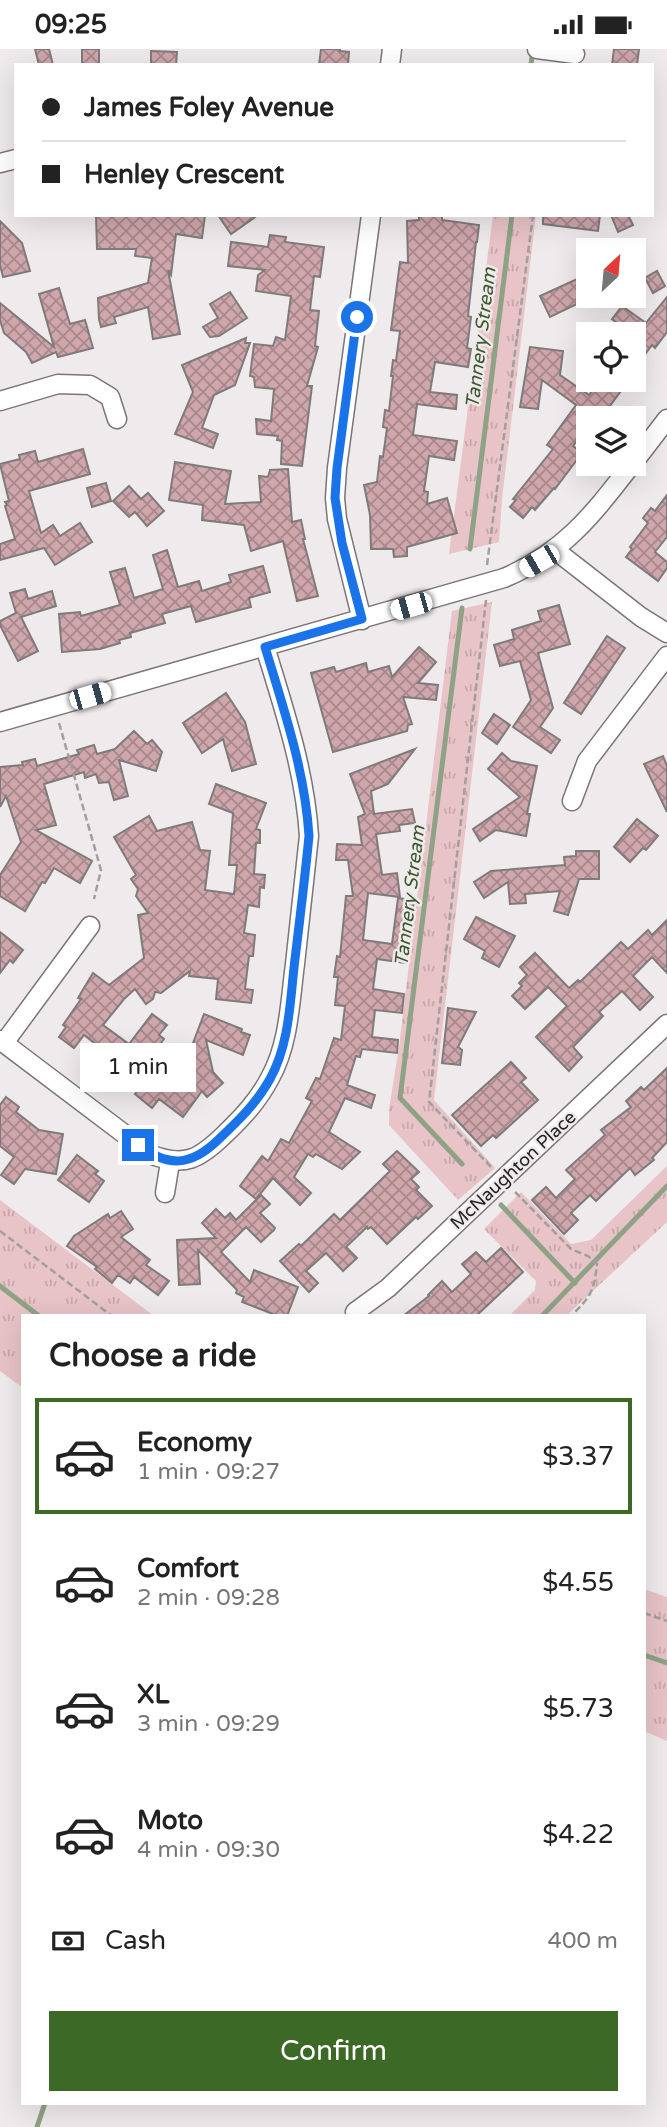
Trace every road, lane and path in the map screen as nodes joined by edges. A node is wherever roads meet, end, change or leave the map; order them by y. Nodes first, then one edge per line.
1 (537, 49) edge
2 (575, 56) edge
3 (371, 217) edge
4 (533, 217) edge
5 (0, 401) edge
6 (117, 419) dead end
7 (667, 419) edge
8 (646, 446) edge
9 (623, 476) edge
10 (555, 550) junction
11 (484, 585) junction
12 (362, 619) junction
13 (667, 633) edge
14 (265, 647) junction
15 (667, 656) edge
16 (54, 707) junction
17 (0, 722) edge
18 (572, 801) dead end
19 (94, 899) dead end
20 (90, 926) dead end
21 (667, 1024) edge
22 (2, 1041) edge
23 (170, 1162) junction
24 (492, 1168) dead end
25 (166, 1193) dead end
26 (516, 1193) dead end
27 (0, 1231) edge
28 (355, 1311) dead end
29 (109, 1314) edge
30 (573, 1314) edge
31 (646, 1614) edge
32 (667, 1621) edge

1 - 2 street
3 - 12 street
4 - 11 path
5 - 6 street
7 - 8 street
9 - 10 street
10 - 11 street
10 - 13 street
11 - 12 street
11 - 24 path
12 - 14 street
14 - 16 street
14 - 23 street
15 - 18 street
16 - 17 street
16 - 19 path
20 - 22 street
21 - 28 street, McNaughton Place
22 - 23 street
23 - 25 street
26 - 30 path
27 - 29 path
31 - 32 path

